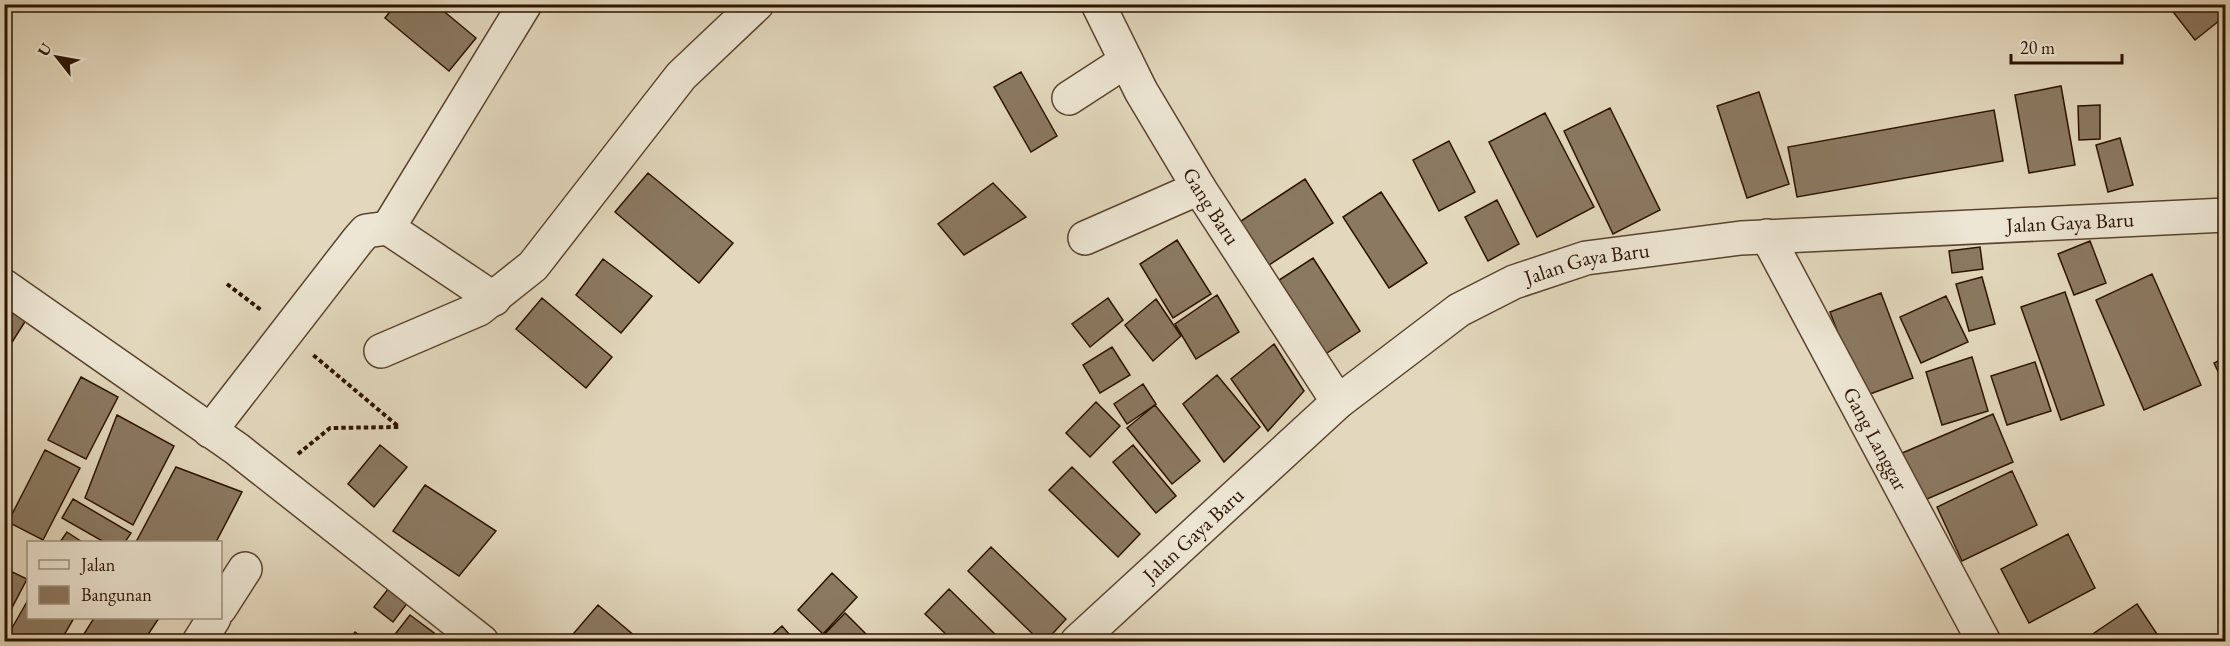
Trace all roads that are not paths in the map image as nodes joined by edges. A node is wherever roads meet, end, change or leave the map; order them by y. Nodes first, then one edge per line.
1 (525, 4) edge
2 (757, 4) edge
3 (1098, 4) edge
4 (1126, 61) junction
5 (1069, 98) dead end
6 (1199, 188) junction
7 (2226, 215) edge
8 (388, 228) junction
9 (1767, 236) junction
10 (1085, 238) dead end
11 (4, 286) edge
12 (494, 299) junction
13 (381, 351) dead end
14 (1338, 402) junction
15 (210, 431) junction
16 (245, 569) dead end
17 (222, 605) edge
18 (213, 619) edge
19 (199, 642) edge
20 (482, 642) edge
21 (1077, 642) edge
22 (1984, 642) edge

1 - 8 street
2 - 12 street
3 - 4 street, Gang Baru
4 - 5 street
4 - 6 street, Gang Baru
6 - 10 street
6 - 14 street, Gang Baru
7 - 9 street, Jalan Gaya Baru
8 - 12 street
8 - 15 street
9 - 14 street, Jalan Gaya Baru
9 - 22 street, Gang Langgar
11 - 15 street
12 - 13 street
14 - 21 street, Jalan Gaya Baru
15 - 20 street
16 - 17 street
18 - 19 street

